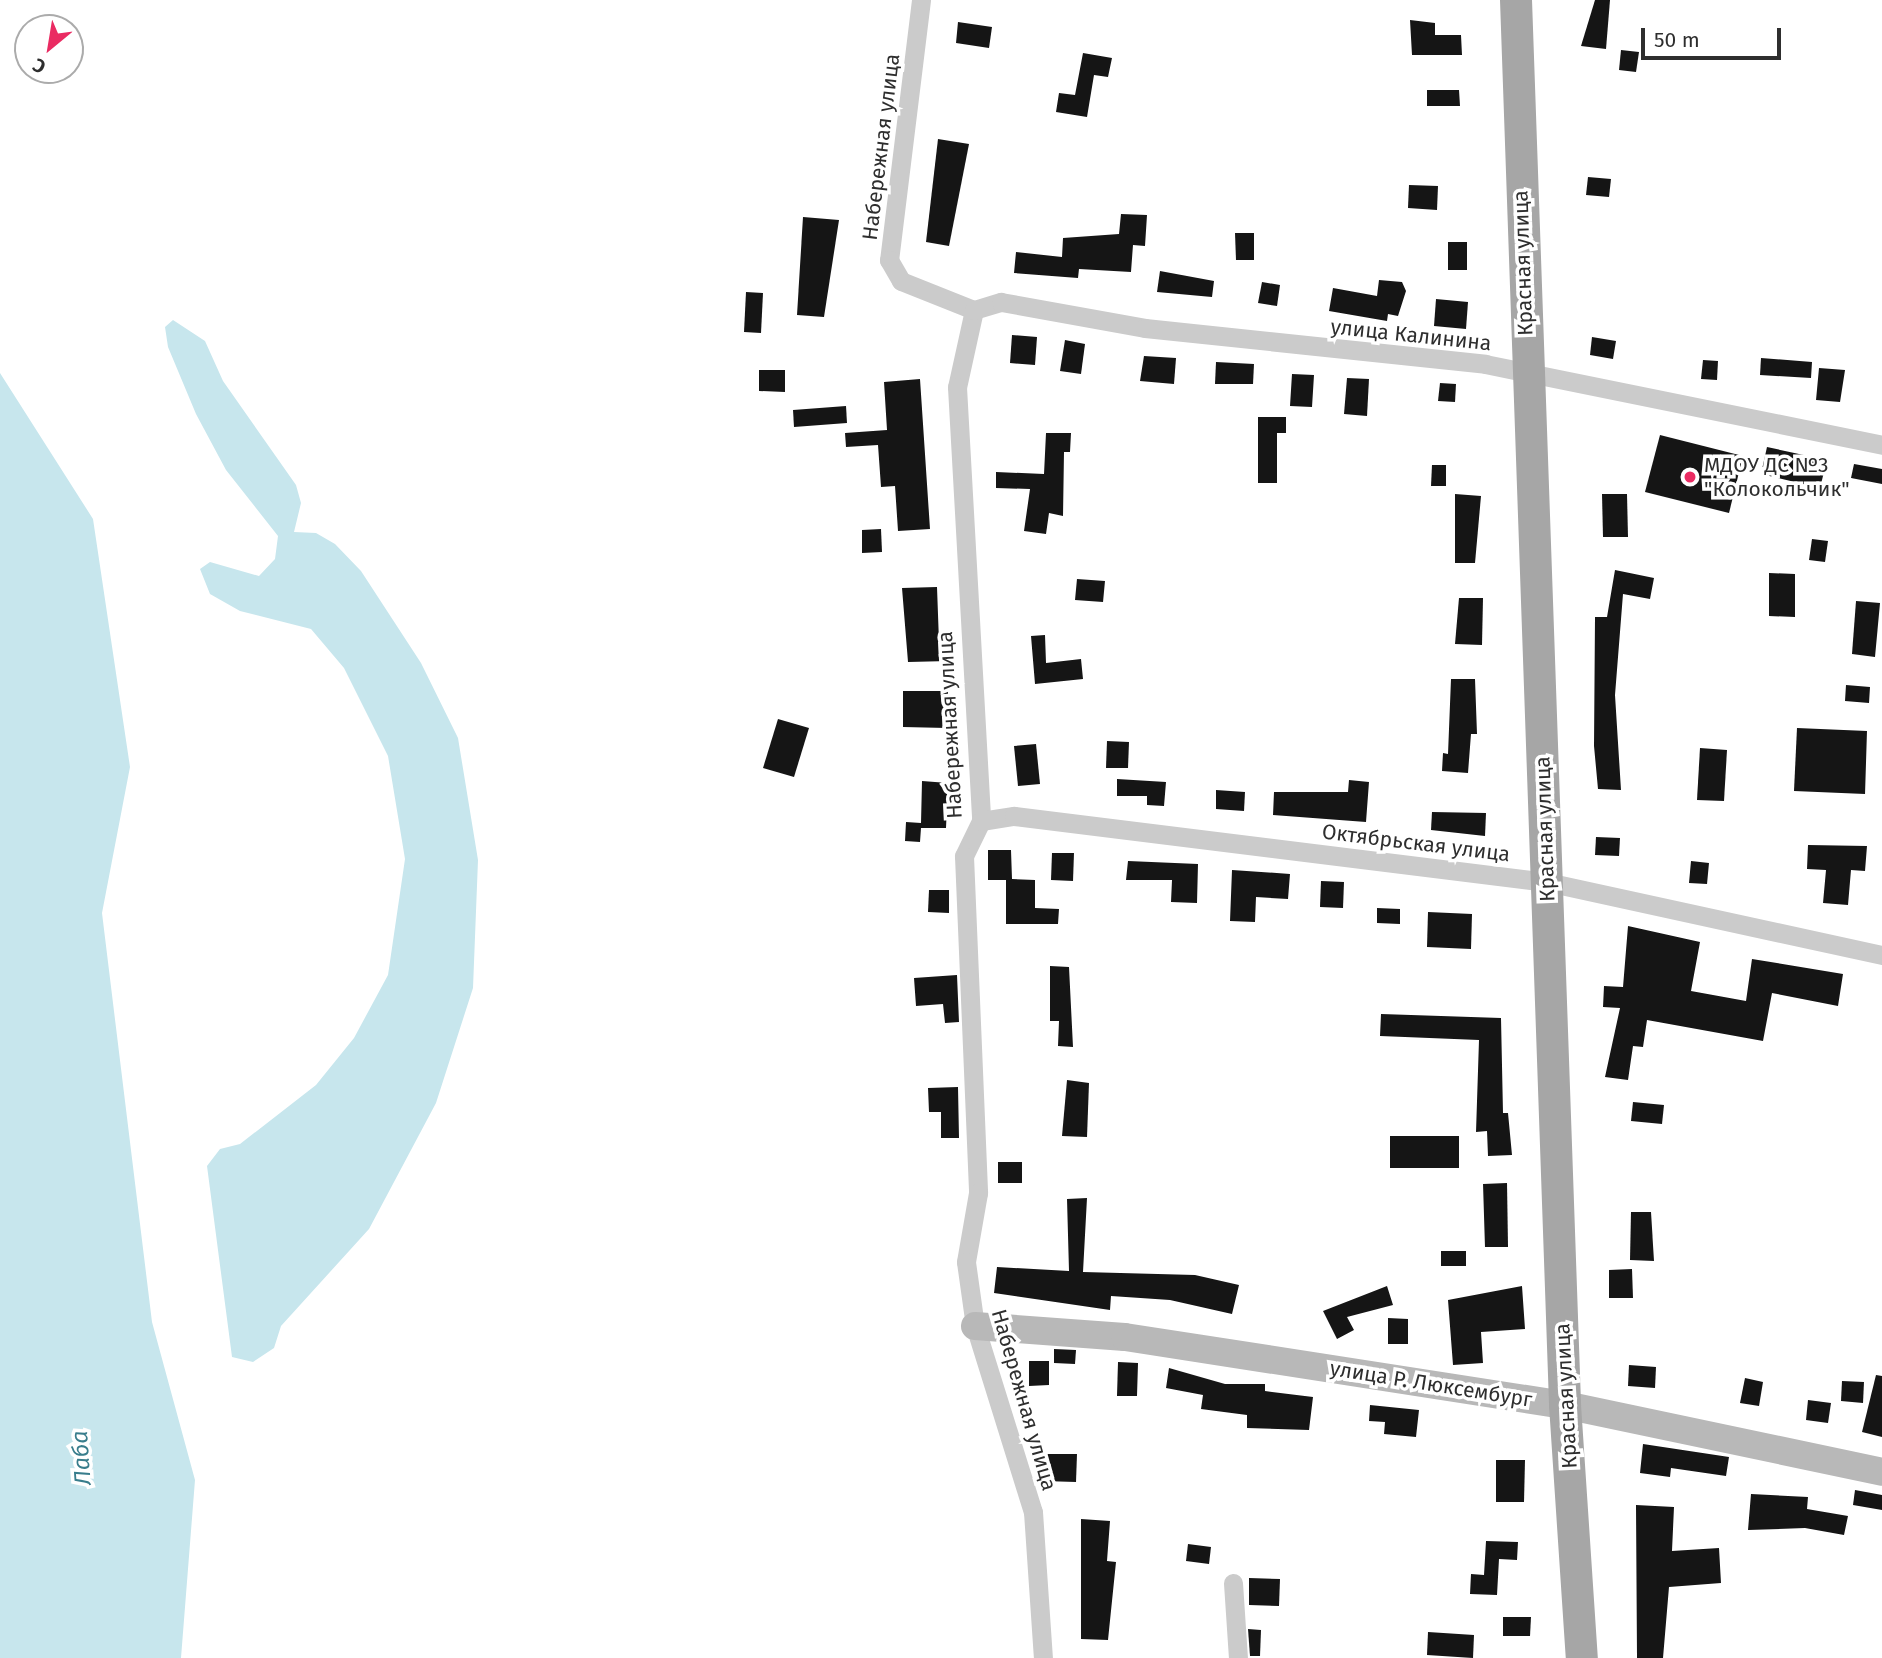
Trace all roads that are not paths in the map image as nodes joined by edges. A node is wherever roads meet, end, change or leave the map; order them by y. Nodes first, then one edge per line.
1 (921, 0) edge
2 (1516, 0) edge
3 (974, 310) junction
4 (1526, 373) junction
5 (1882, 445) edge
6 (981, 821) junction
7 (1547, 882) junction
8 (1882, 955) edge
9 (975, 1326) junction
10 (1565, 1405) junction
11 (1882, 1472) edge
12 (1233, 1583) dead end
13 (1043, 1658) edge
14 (1238, 1658) edge
15 (1582, 1658) edge

1 - 3 street, Набережная улица
2 - 4 main road, Красная улица
3 - 4 street, улица Калинина
3 - 6 street, Набережная улица
4 - 5 street, улица Калинина
4 - 7 main road, Красная улица
6 - 7 street, Октябрьская улица
6 - 9 street, Набережная улица
7 - 8 street, Октябрьская улица
7 - 10 main road, Красная улица
9 - 10 street, улица Р. Люксембург
9 - 13 street, Набережная улица
10 - 11 street, улица Р. Люксембург
10 - 15 main road, Красная улица
12 - 14 street

